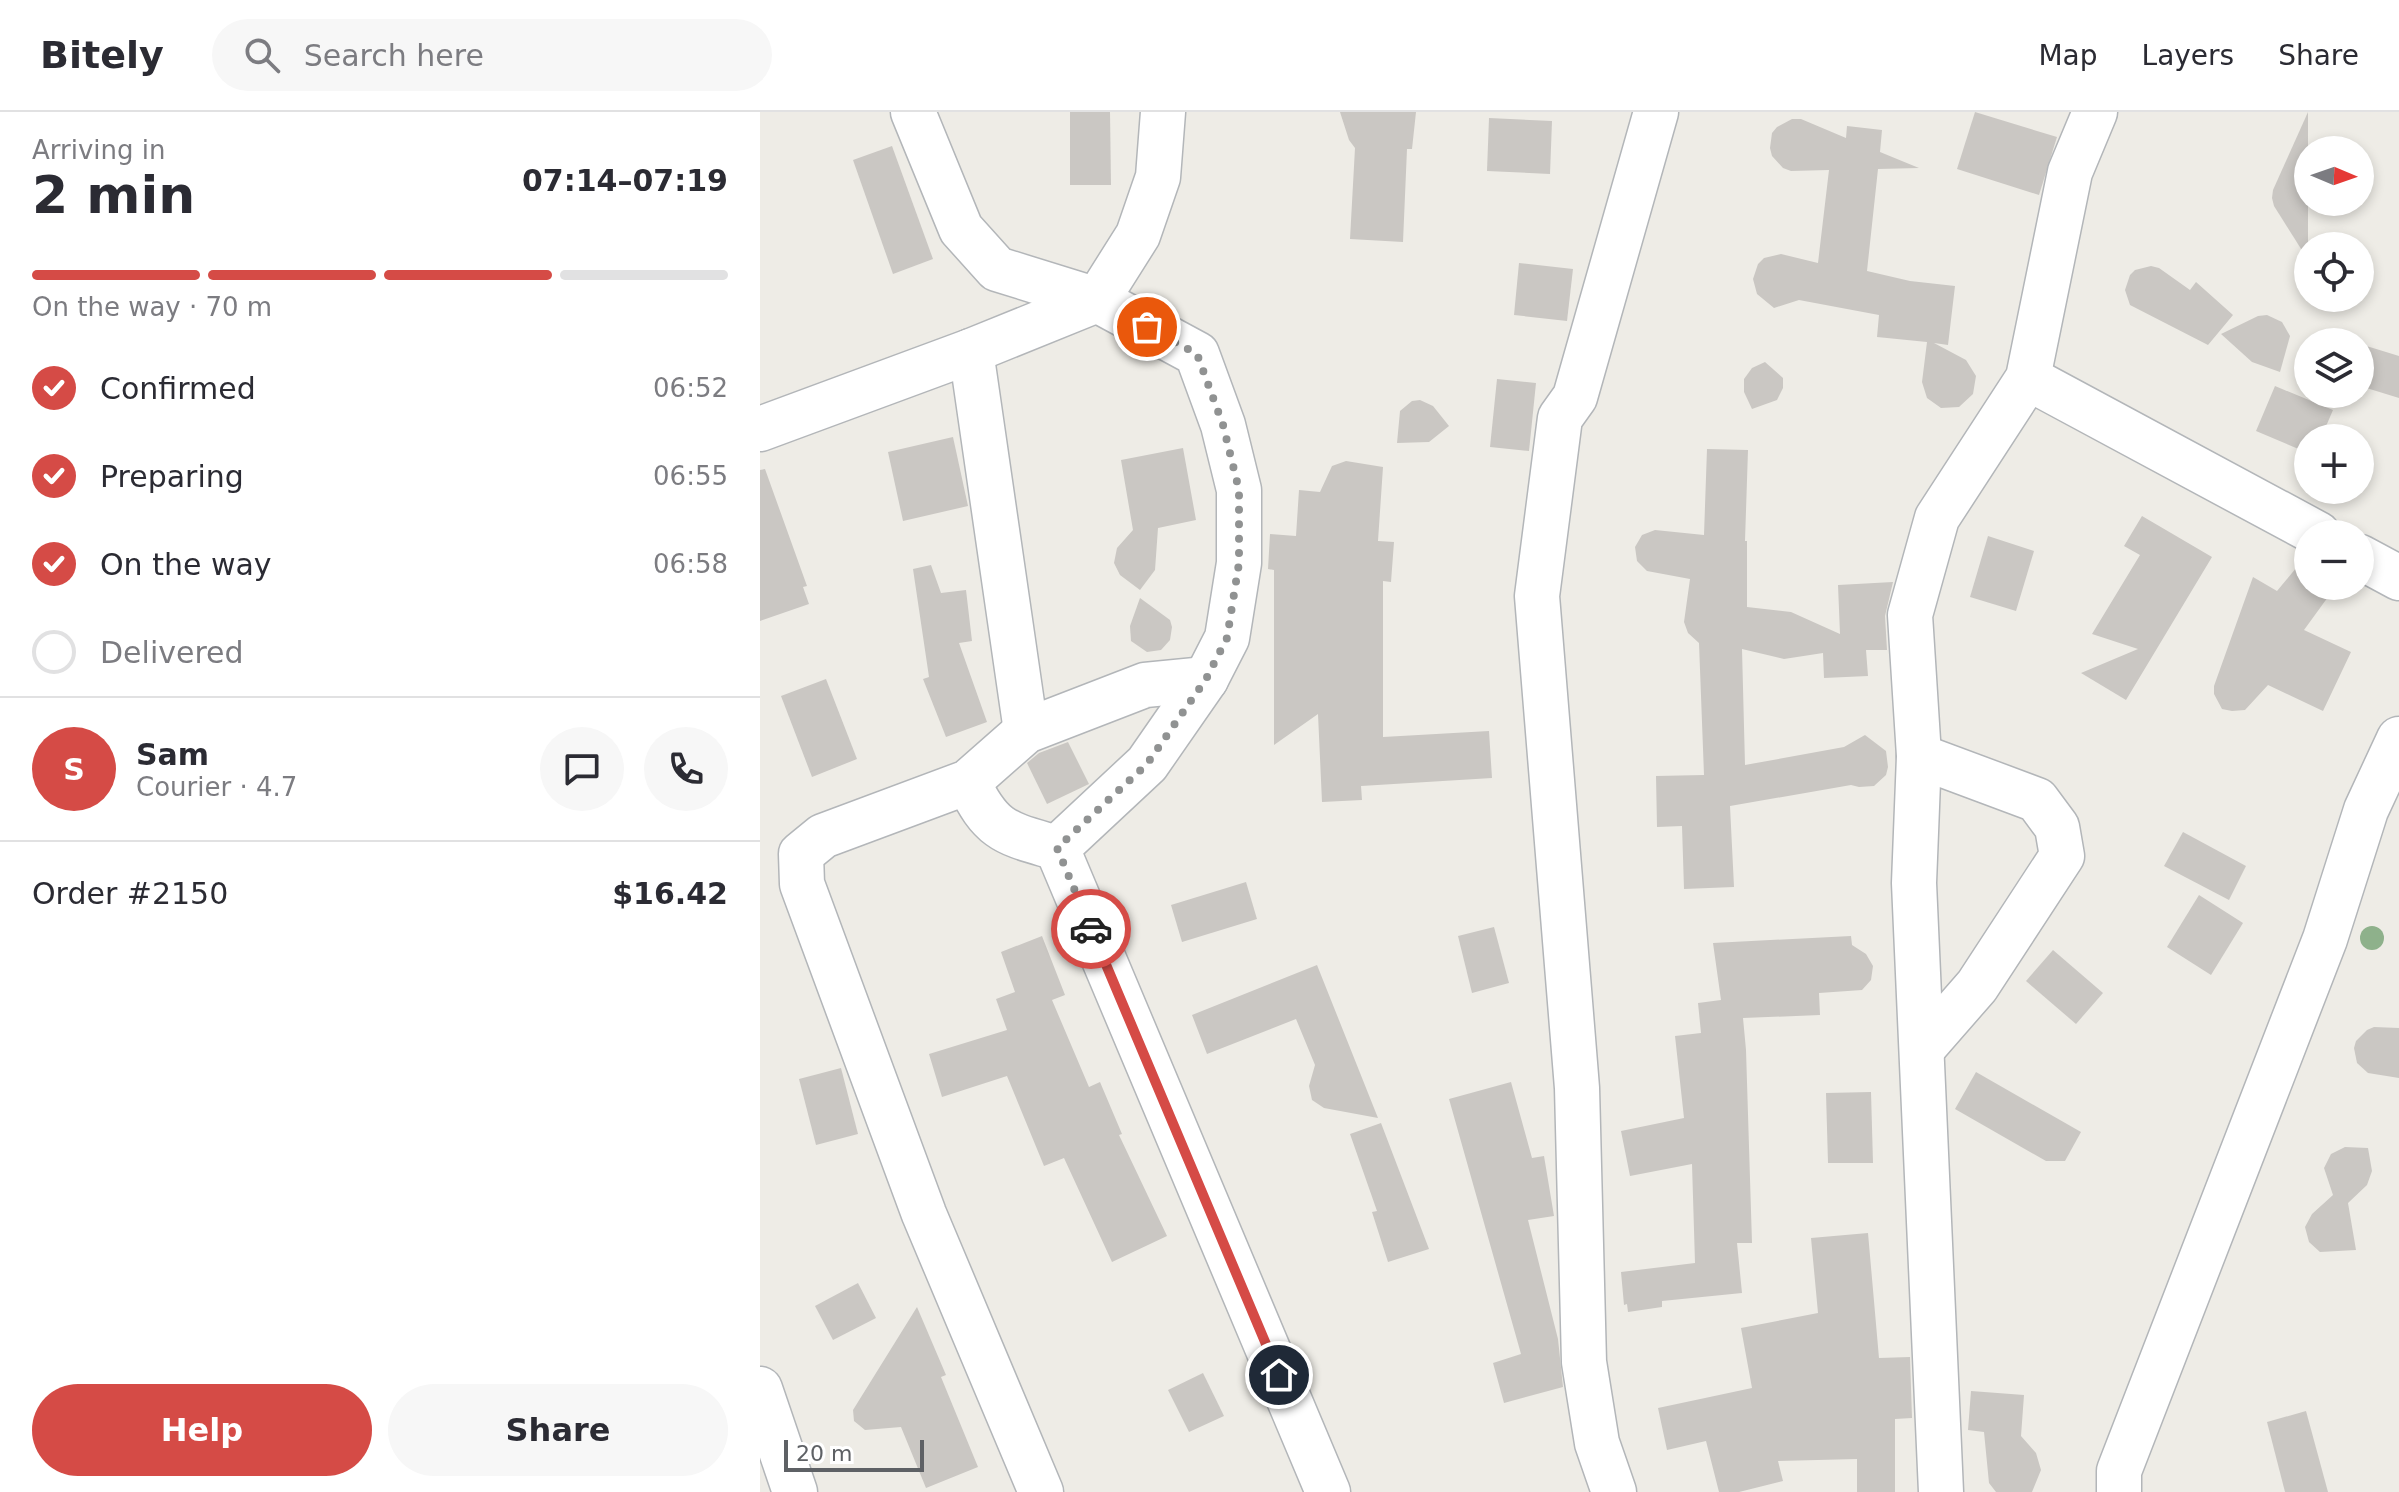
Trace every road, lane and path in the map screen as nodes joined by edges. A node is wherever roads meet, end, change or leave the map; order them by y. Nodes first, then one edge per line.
1 (913, 112) edge
2 (1163, 112) edge
3 (1656, 112) edge
4 (2095, 112) edge
5 (1097, 300) junction
6 (971, 351) junction
7 (2028, 378) junction
8 (760, 429) edge
9 (2294, 521) edge
10 (2374, 565) edge
11 (2399, 578) edge
12 (1206, 679) junction
13 (1026, 731) junction
14 (2399, 739) edge
15 (1919, 756) junction
16 (968, 782) junction
17 (1057, 848) junction
18 (1922, 1049) junction
19 (760, 1389) edge
20 (795, 1492) edge
21 (1041, 1492) edge
22 (1328, 1492) edge
23 (1614, 1492) edge
24 (1941, 1492) edge
25 (2119, 1492) edge

1 - 5 street
2 - 5 street
3 - 23 street
4 - 7 street
5 - 6 street
5 - 12 street
6 - 8 street
6 - 13 street
7 - 9 street
7 - 15 street
10 - 11 street
12 - 13 street
12 - 17 street
13 - 16 street
14 - 25 street
15 - 18 street
15 - 18 street
16 - 17 street
16 - 21 street
17 - 22 street
18 - 24 street
19 - 20 street

